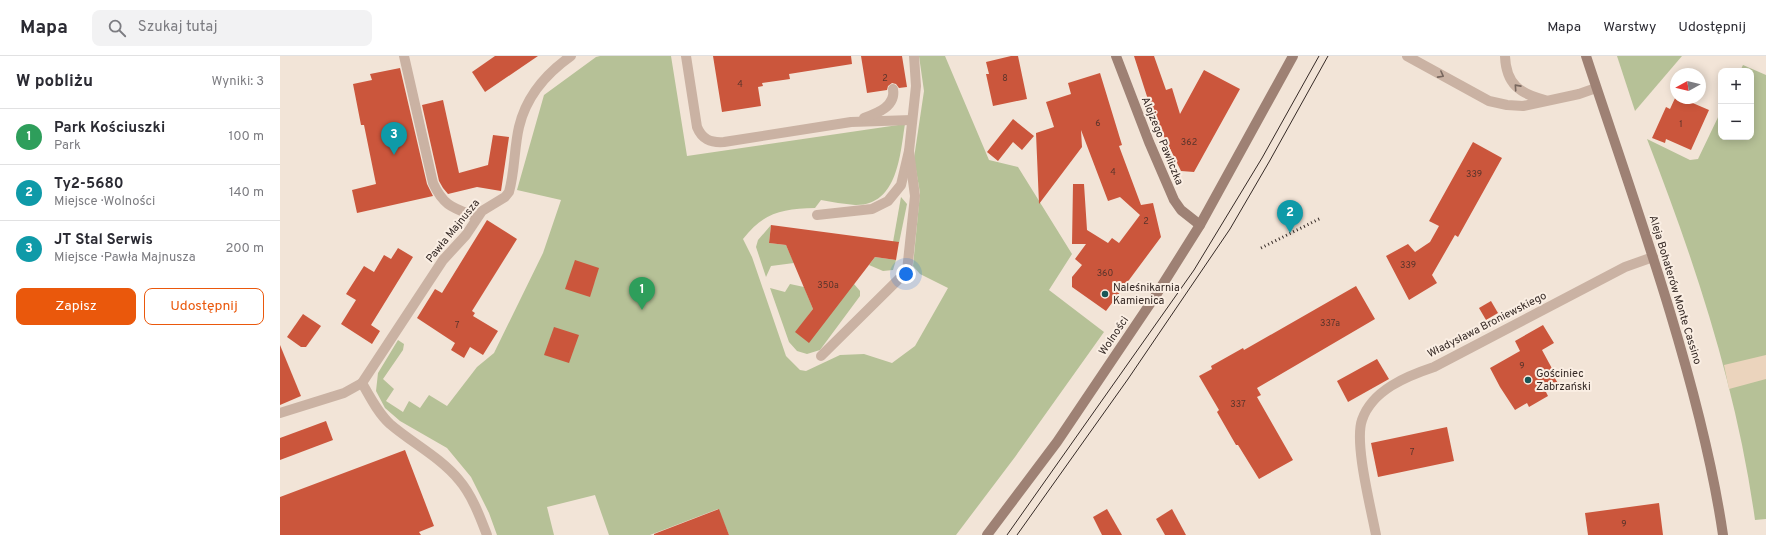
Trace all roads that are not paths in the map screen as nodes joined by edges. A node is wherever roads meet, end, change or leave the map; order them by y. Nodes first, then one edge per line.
1 (404, 56) edge
2 (571, 56) edge
3 (686, 56) edge
4 (914, 56) edge
5 (1116, 56) edge
6 (1292, 56) edge
7 (1586, 56) edge
8 (1414, 58) edge
9 (1502, 58) edge
10 (1596, 88) junction
11 (893, 89) dead end
12 (1547, 101) junction
13 (912, 120) junction
14 (851, 122) junction
15 (909, 151) junction
16 (817, 215) dead end
17 (477, 218) junction
18 (1200, 225) junction
19 (1653, 257) junction
20 (821, 356) dead end
21 (362, 383) junction
22 (280, 413) edge
23 (487, 535) edge
24 (987, 535) edge
25 (1375, 535) edge
26 (1723, 535) edge

1 - 17 street
2 - 17 street, Pawła Majnusza
3 - 14 street
4 - 13 street
5 - 18 street, Alojzego Pawliczka
6 - 18 street, Wolności
7 - 10 street, Aleja Bohaterów Monte Cassino
8 -> 12 street
12 -> 9 street
10 - 12 street
10 - 19 street, Aleja Bohaterów Monte Cassino
11 - 14 street
13 - 14 street
13 - 15 street
15 - 16 street
15 - 20 street
17 - 21 street, Pawła Majnusza
18 - 24 street, Wolności
19 - 25 street, Władysława Broniewskiego
19 - 26 street, Aleja Bohaterów Monte Cassino
21 - 22 street
21 - 23 street

